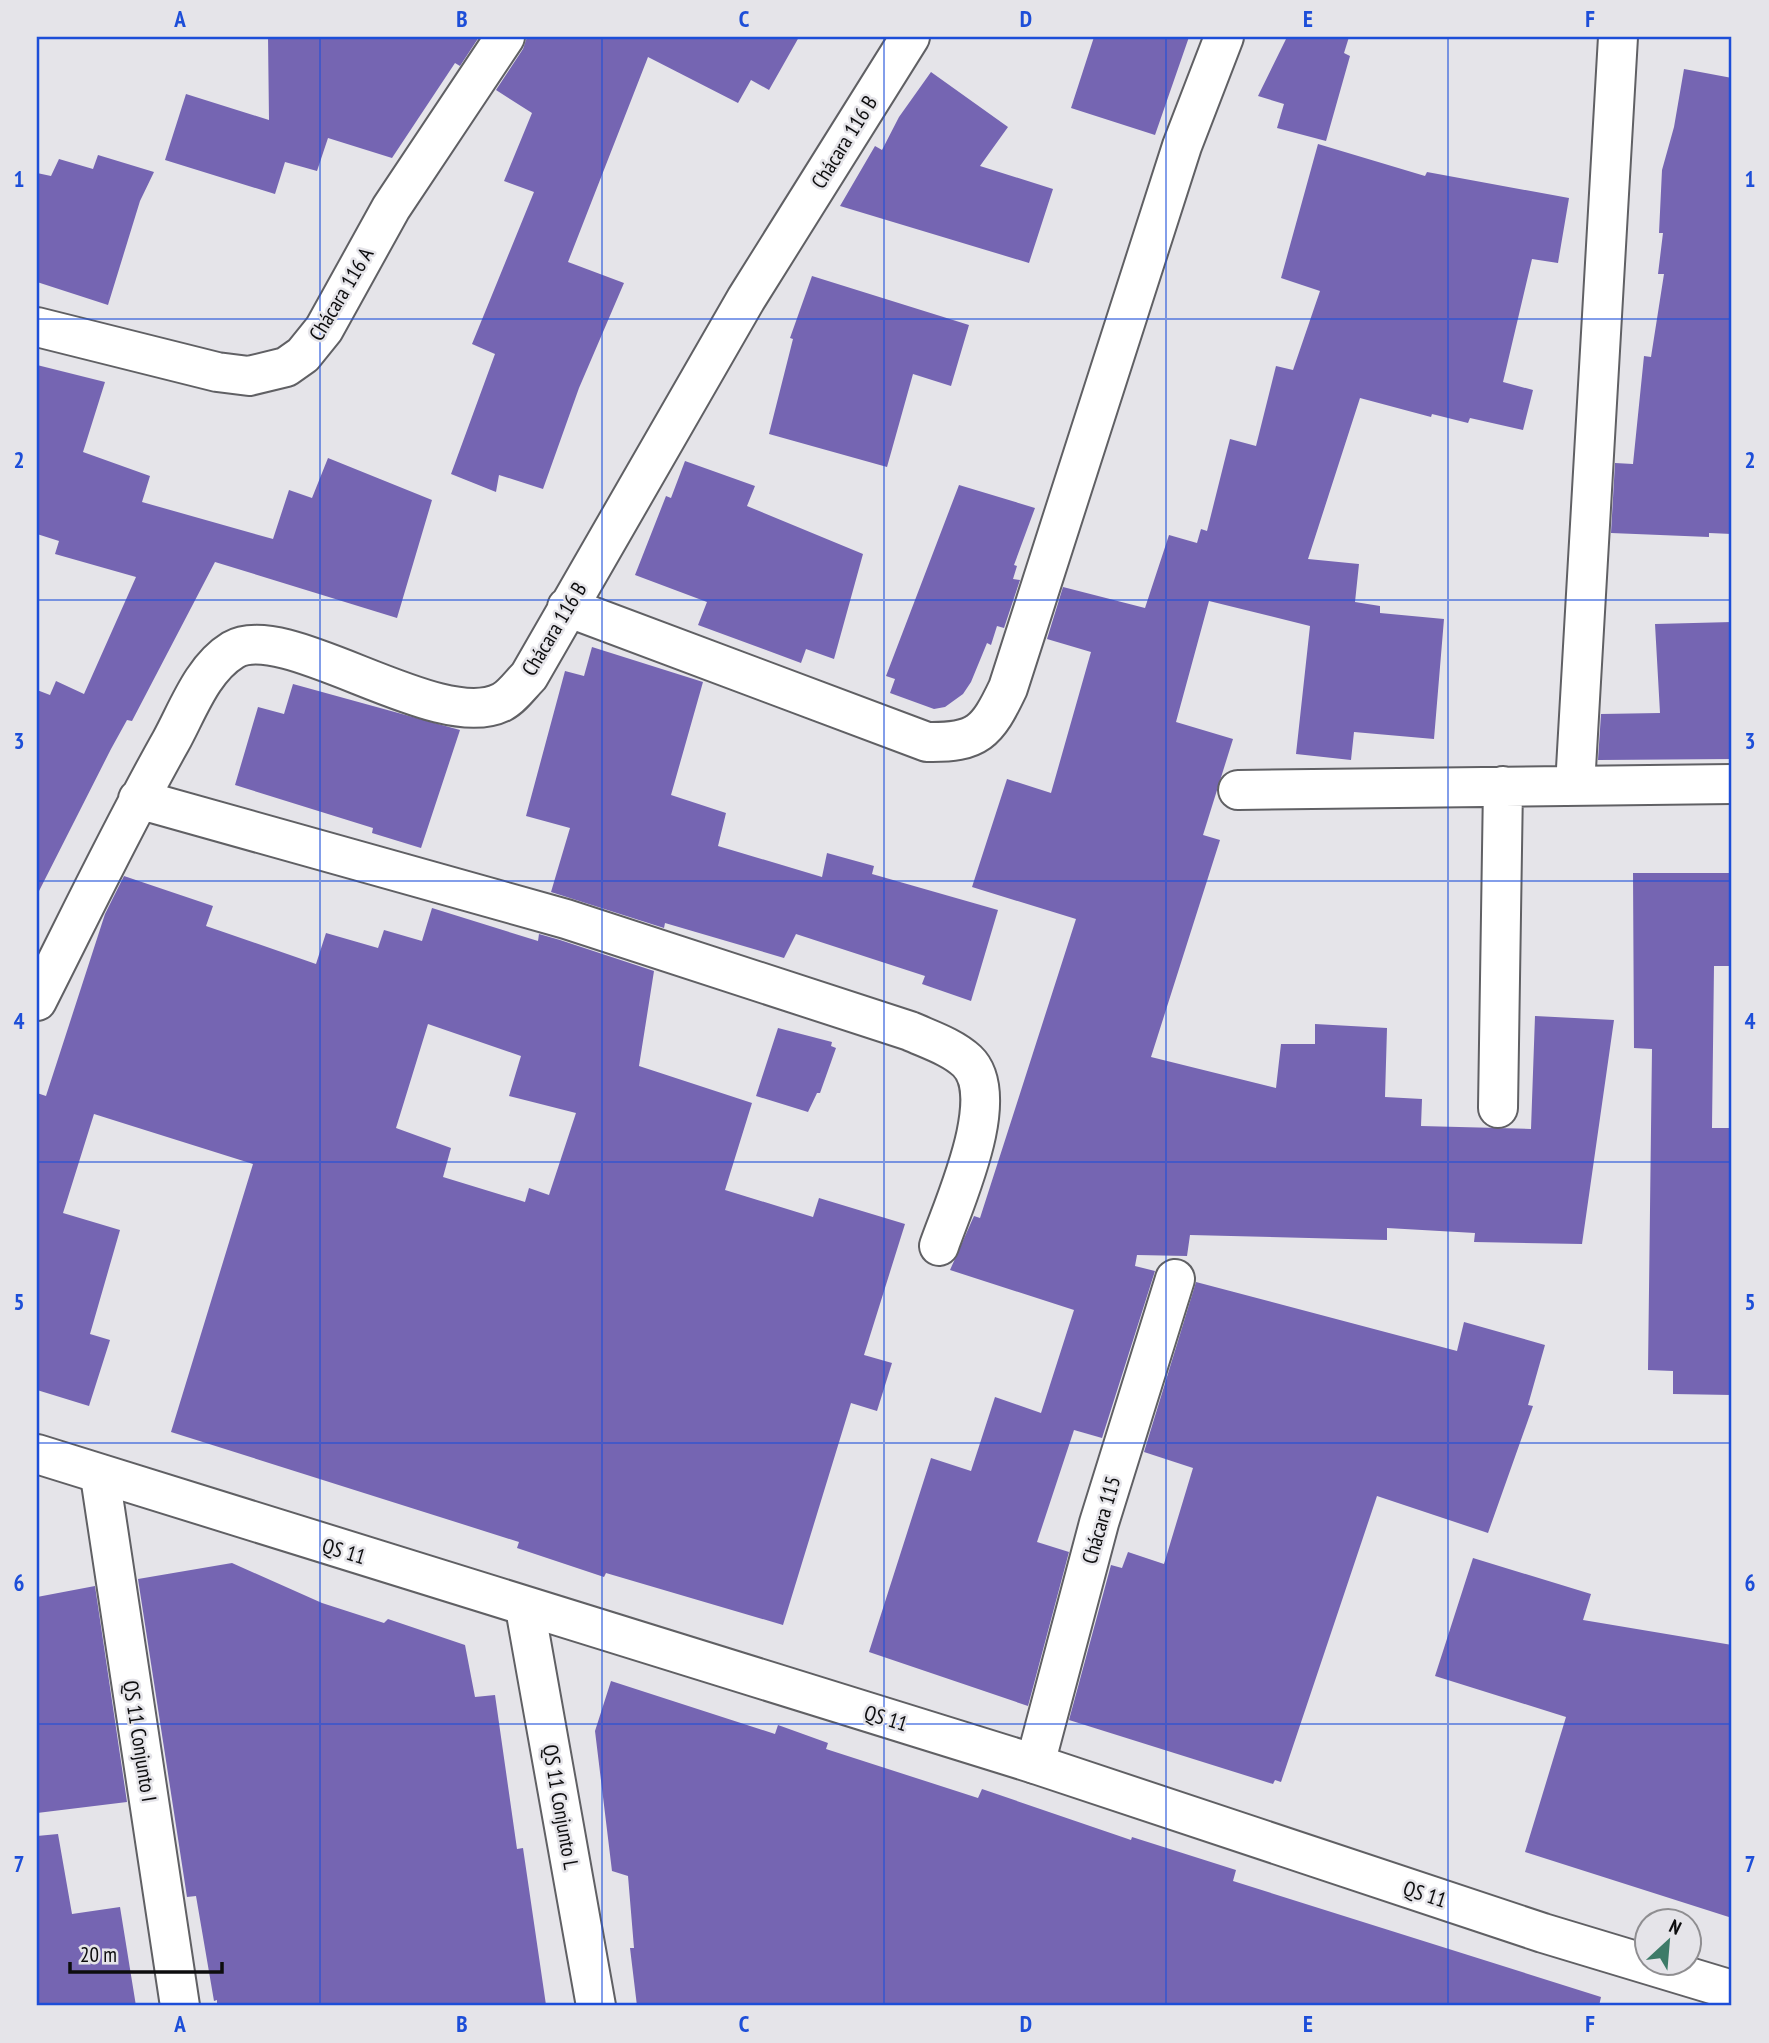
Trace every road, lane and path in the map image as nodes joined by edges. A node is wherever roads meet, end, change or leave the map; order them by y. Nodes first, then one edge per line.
1 (506, 37) edge
2 (910, 37) edge
3 (1224, 37) edge
4 (1618, 37) edge
5 (37, 327) edge
6 (567, 607) junction
7 (1732, 784) edge
8 (1503, 786) junction
9 (1575, 786) junction
10 (1238, 790) dead end
11 (138, 799) junction
12 (37, 1001) edge
13 (1498, 1108) dead end
14 (939, 1246) dead end
15 (1175, 1279) dead end
16 (37, 1454) edge
17 (100, 1476) junction
18 (525, 1608) junction
19 (1035, 1764) junction
20 (1732, 1990) edge
21 (180, 2006) edge
22 (596, 2006) edge

1 - 5 street, Chácara 116 A
2 - 6 street, Chácara 116 B
3 - 6 street
4 - 9 street
6 - 11 street, Chácara 116 B
7 - 9 street
8 - 9 street
8 - 10 street
8 - 13 street
11 - 12 street, Chácara 116 B
11 - 14 street
15 - 19 street, Chácara 115
16 - 17 street, QS 11
17 - 18 street, QS 11
17 - 21 street, QS 11 Conjunto I
18 - 19 street, QS 11
18 - 22 street, QS 11 Conjunto L
19 - 20 street, QS 11

